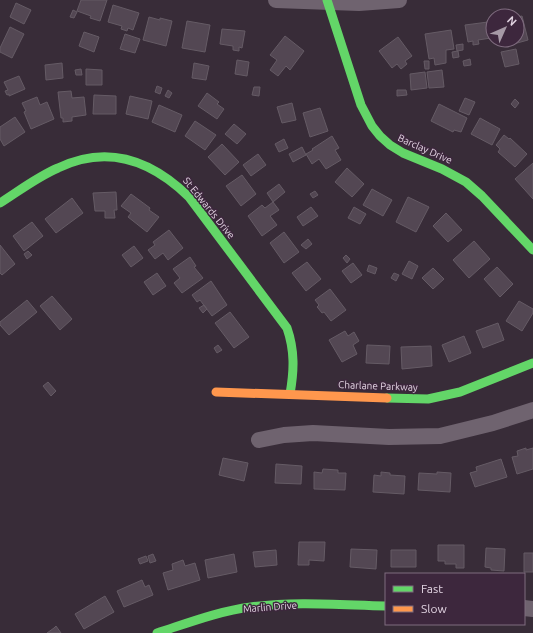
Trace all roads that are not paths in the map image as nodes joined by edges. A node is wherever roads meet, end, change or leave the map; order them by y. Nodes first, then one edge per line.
1 (276, 0) edge
2 (399, 0) edge
3 (327, 1) edge
4 (0, 203) edge
5 (533, 250) edge
6 (533, 364) edge
7 (216, 392) dead end
8 (290, 394) junction
9 (533, 410) edge
10 (259, 440) dead end
11 (385, 606) edge
12 (157, 633) edge

1 - 3 street
2 - 3 street
3 - 5 street, Barclay Drive
4 - 8 street, St Edwards Drive
6 - 8 street, Charlane Parkway
7 - 8 street, Charlane Parkway
9 - 10 street
11 - 12 street, Marlin Drive

